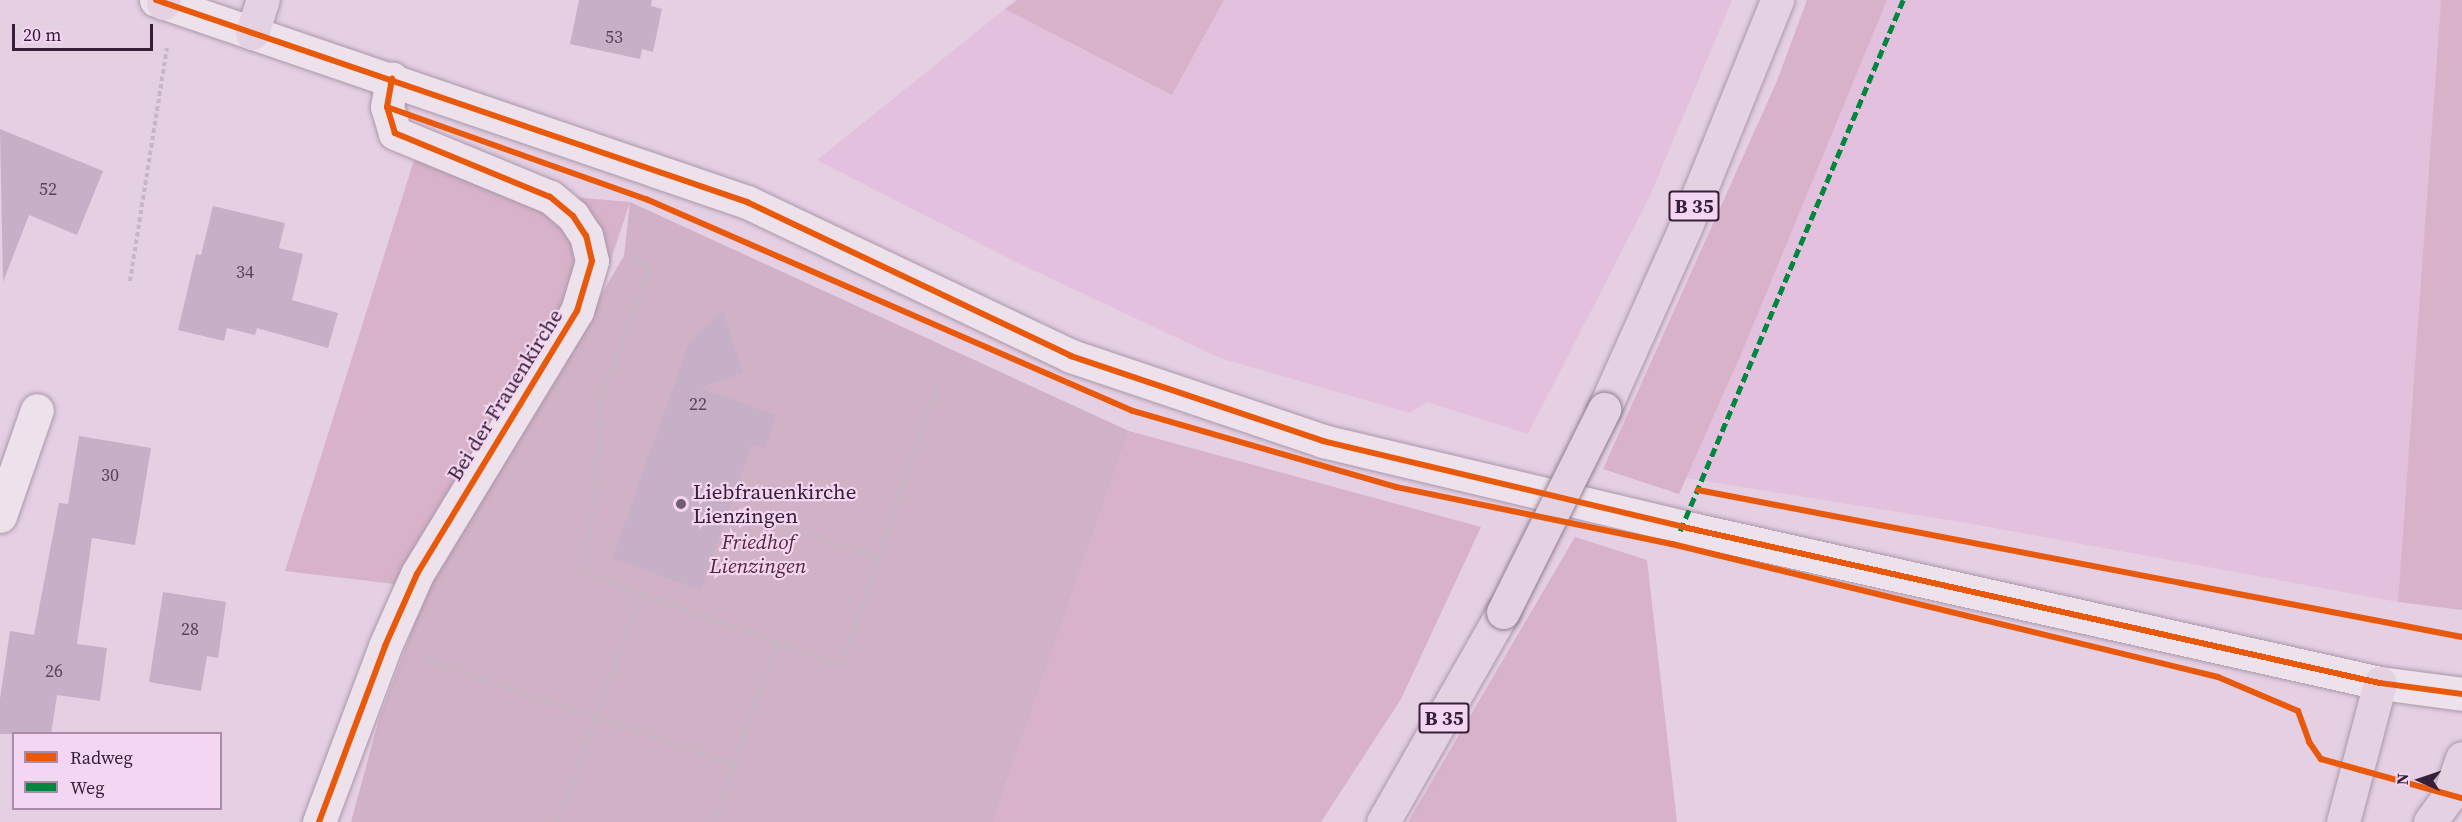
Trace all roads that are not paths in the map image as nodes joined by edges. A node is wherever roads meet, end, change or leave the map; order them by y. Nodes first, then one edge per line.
1 (263, 0) edge
2 (1777, 0) edge
3 (165, 3) edge
4 (252, 33) junction
5 (392, 78) junction
6 (37, 410) dead end
7 (0, 516) edge
8 (2380, 682) junction
9 (2462, 694) edge
10 (2462, 758) edge
11 (319, 822) edge
12 (1383, 822) edge
13 (2343, 822) edge
14 (2430, 822) edge

1 - 4 main road
2 - 12 main road, B 35, bridge
3 - 4 main road
4 - 5 main road
5 - 8 main road
5 - 11 main road, Bei der Frauenkirche
6 - 7 main road
8 - 9 main road
8 - 13 main road
10 - 14 main road

